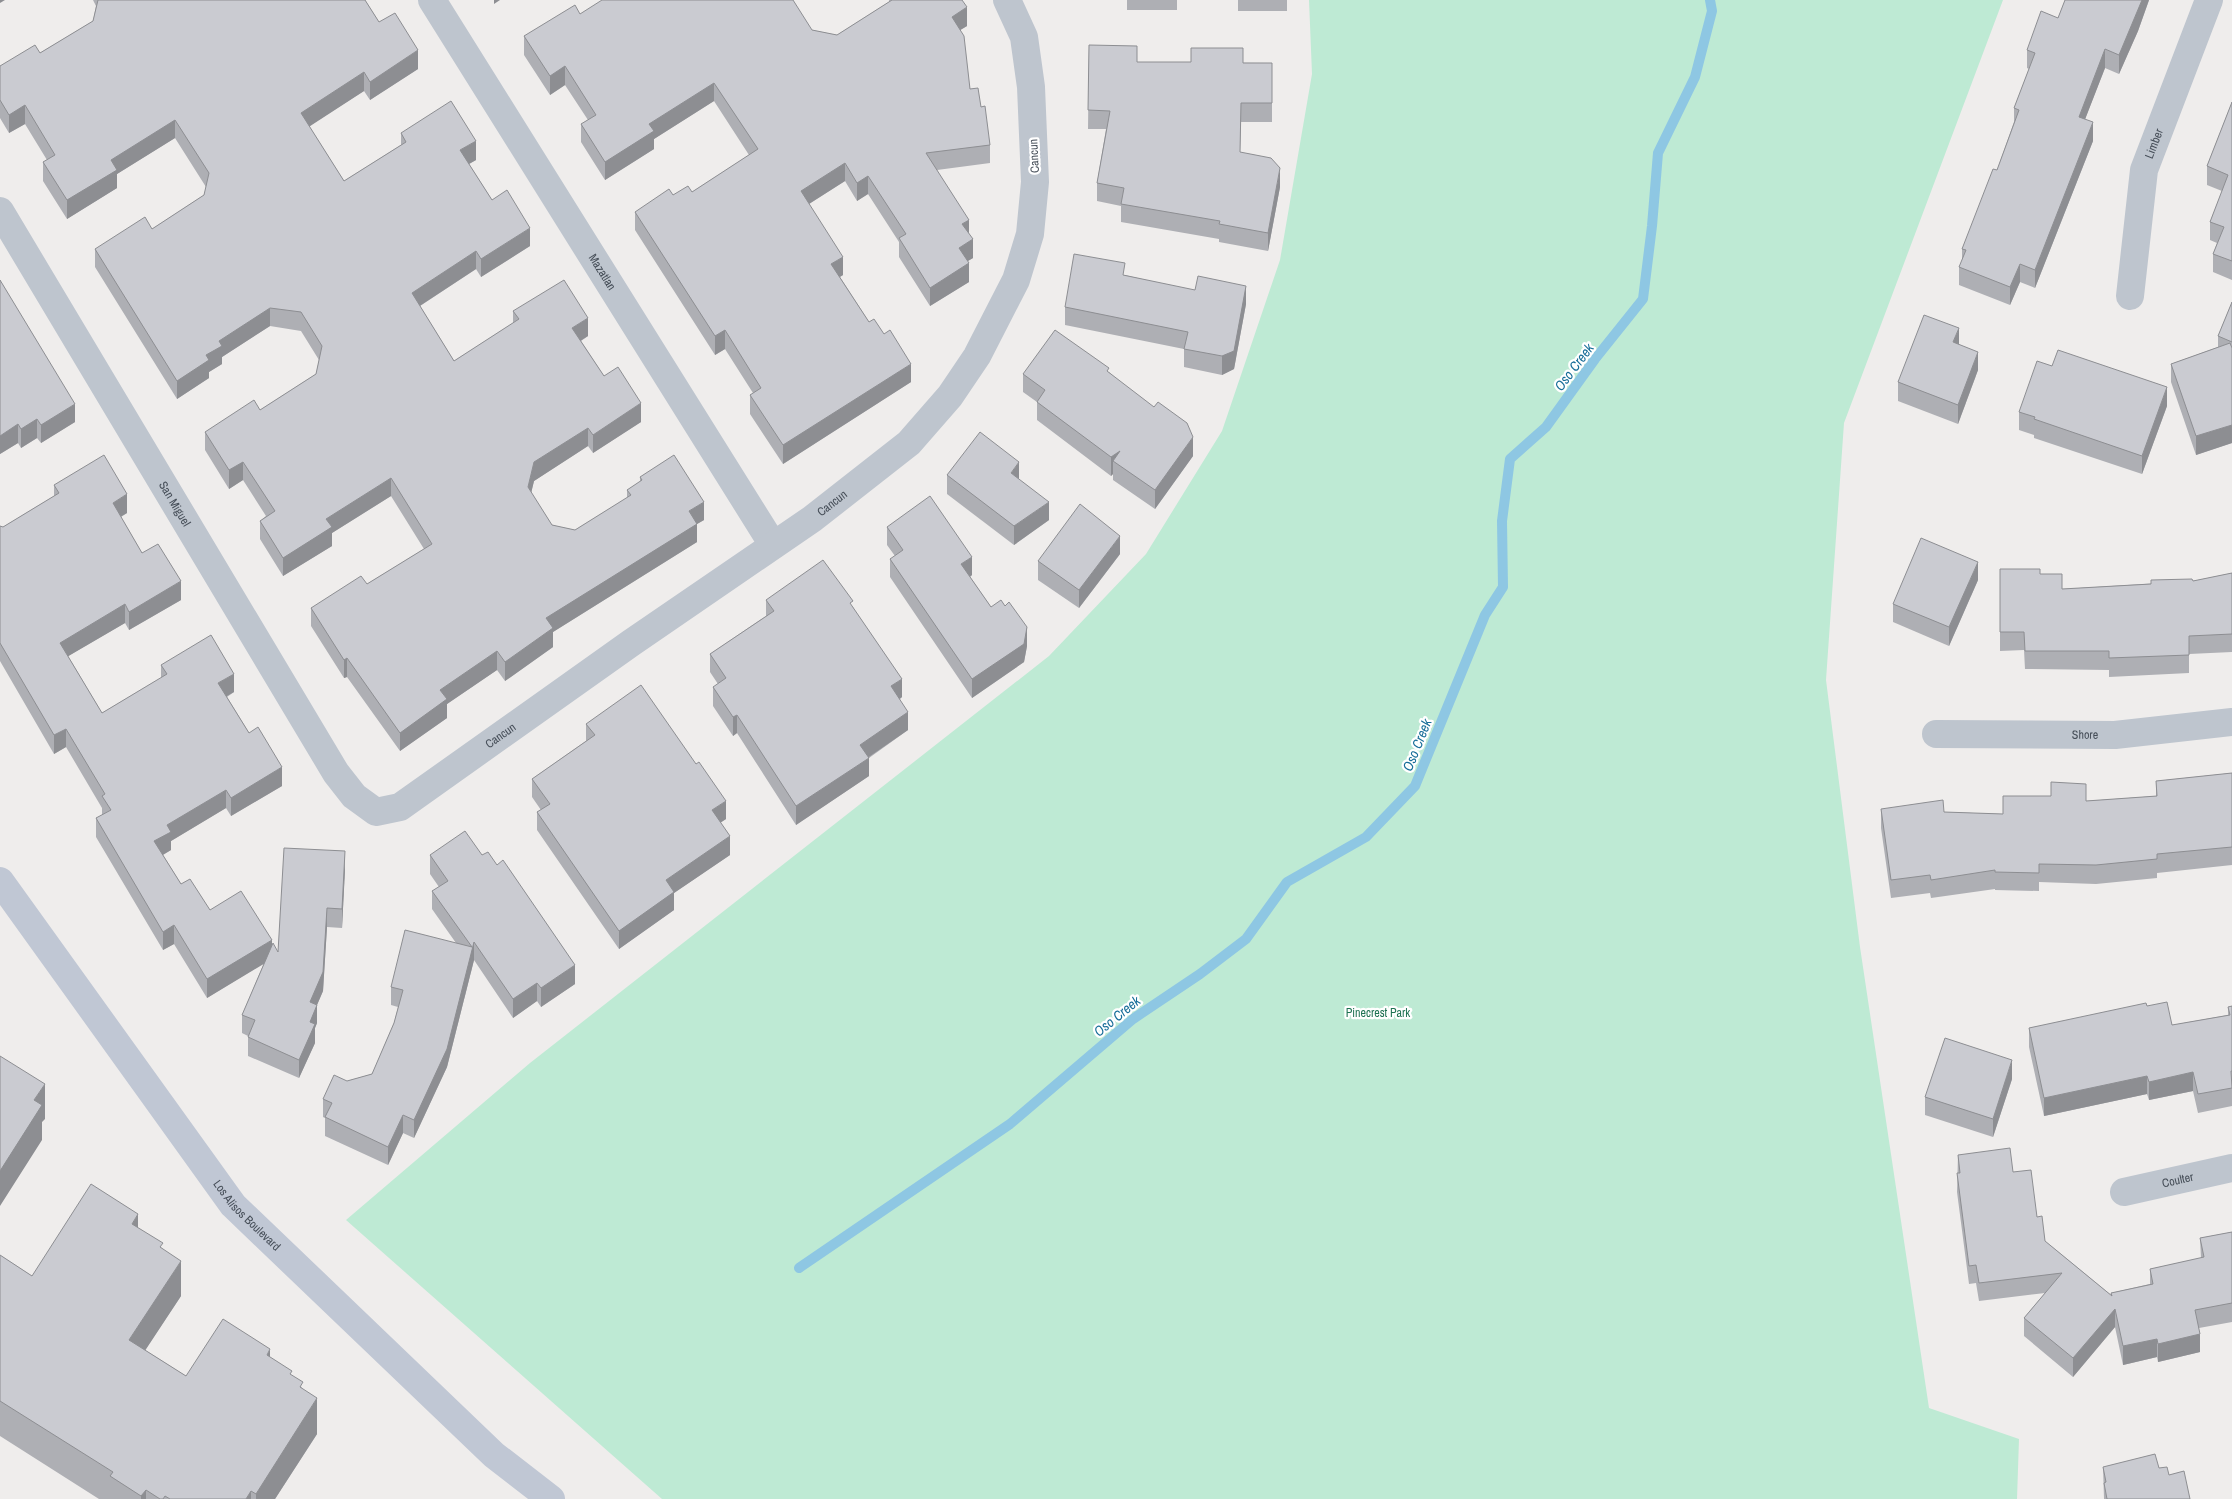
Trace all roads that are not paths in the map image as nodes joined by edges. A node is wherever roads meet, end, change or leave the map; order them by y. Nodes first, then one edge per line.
1 (432, 0) edge
2 (1007, 0) edge
3 (2209, 0) edge
4 (0, 211) edge
5 (2130, 296) dead end
6 (773, 545) junction
7 (2232, 722) edge
8 (1936, 734) dead end
9 (354, 796) joint
10 (0, 881) edge
11 (2232, 1168) edge
12 (2124, 1192) dead end
13 (551, 1499) edge

1 - 6 street, Mazatlan
2 - 6 street, Cancun
3 - 5 street, Limber
4 - 9 street, San Miguel
6 - 9 street, Cancun
7 - 8 street, Shore
10 - 13 main road, Los Alisos Boulevard
11 - 12 street, Coulter

